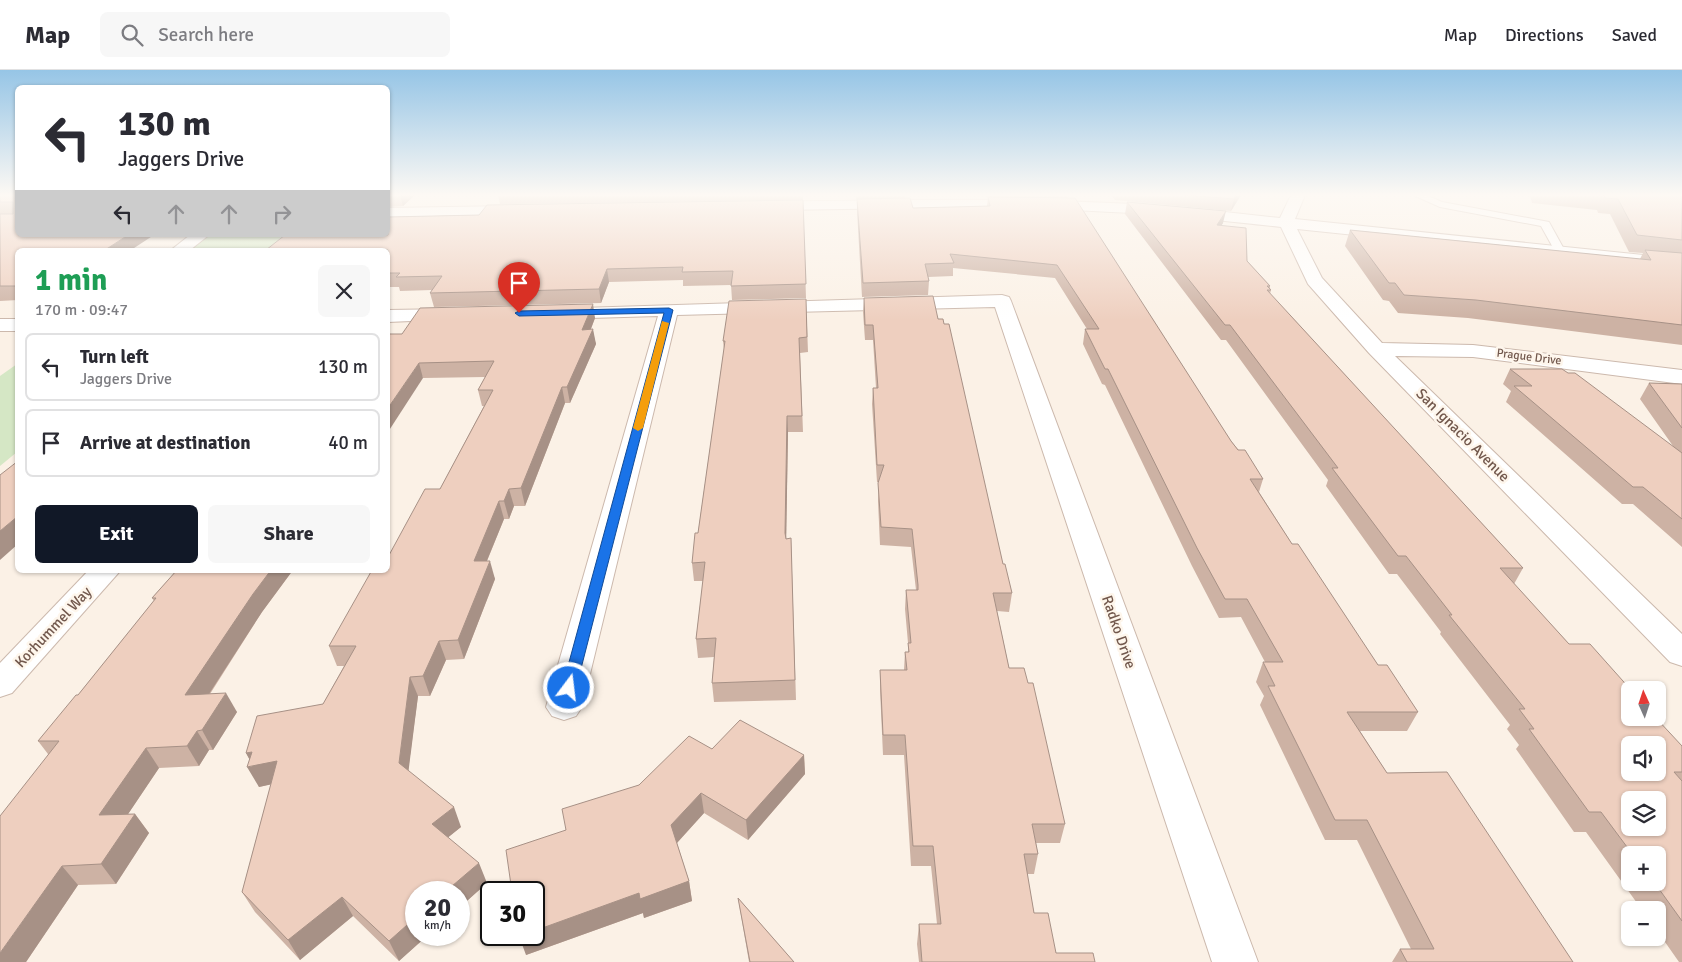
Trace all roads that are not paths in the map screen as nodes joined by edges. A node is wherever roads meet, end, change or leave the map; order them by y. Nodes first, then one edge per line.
1 (198, 237) edge
2 (1293, 237) edge
3 (1424, 237) edge
4 (1552, 237) edge
5 (182, 248) edge
6 (1560, 251) junction
7 (1682, 264) edge
8 (669, 310) junction
9 (543, 313) edge
10 (465, 314) edge
11 (390, 316) edge
12 (0, 325) edge
13 (15, 325) edge
14 (1376, 349) junction
15 (1682, 377) edge
16 (103, 573) edge
17 (1682, 654) edge
18 (0, 684) edge
19 (564, 707) dead end
20 (1235, 962) edge

1 - 5 street
2 - 14 street, San Ignacio Avenue
3 - 6 street
4 - 6 lane
6 - 7 street
8 - 9 street
8 - 19 street
8 - 20 street, Radko Drive
10 - 11 street
12 - 13 street
14 - 15 street, Prague Drive
14 - 17 street, San Ignacio Avenue
16 - 18 street, Korhummel Way

